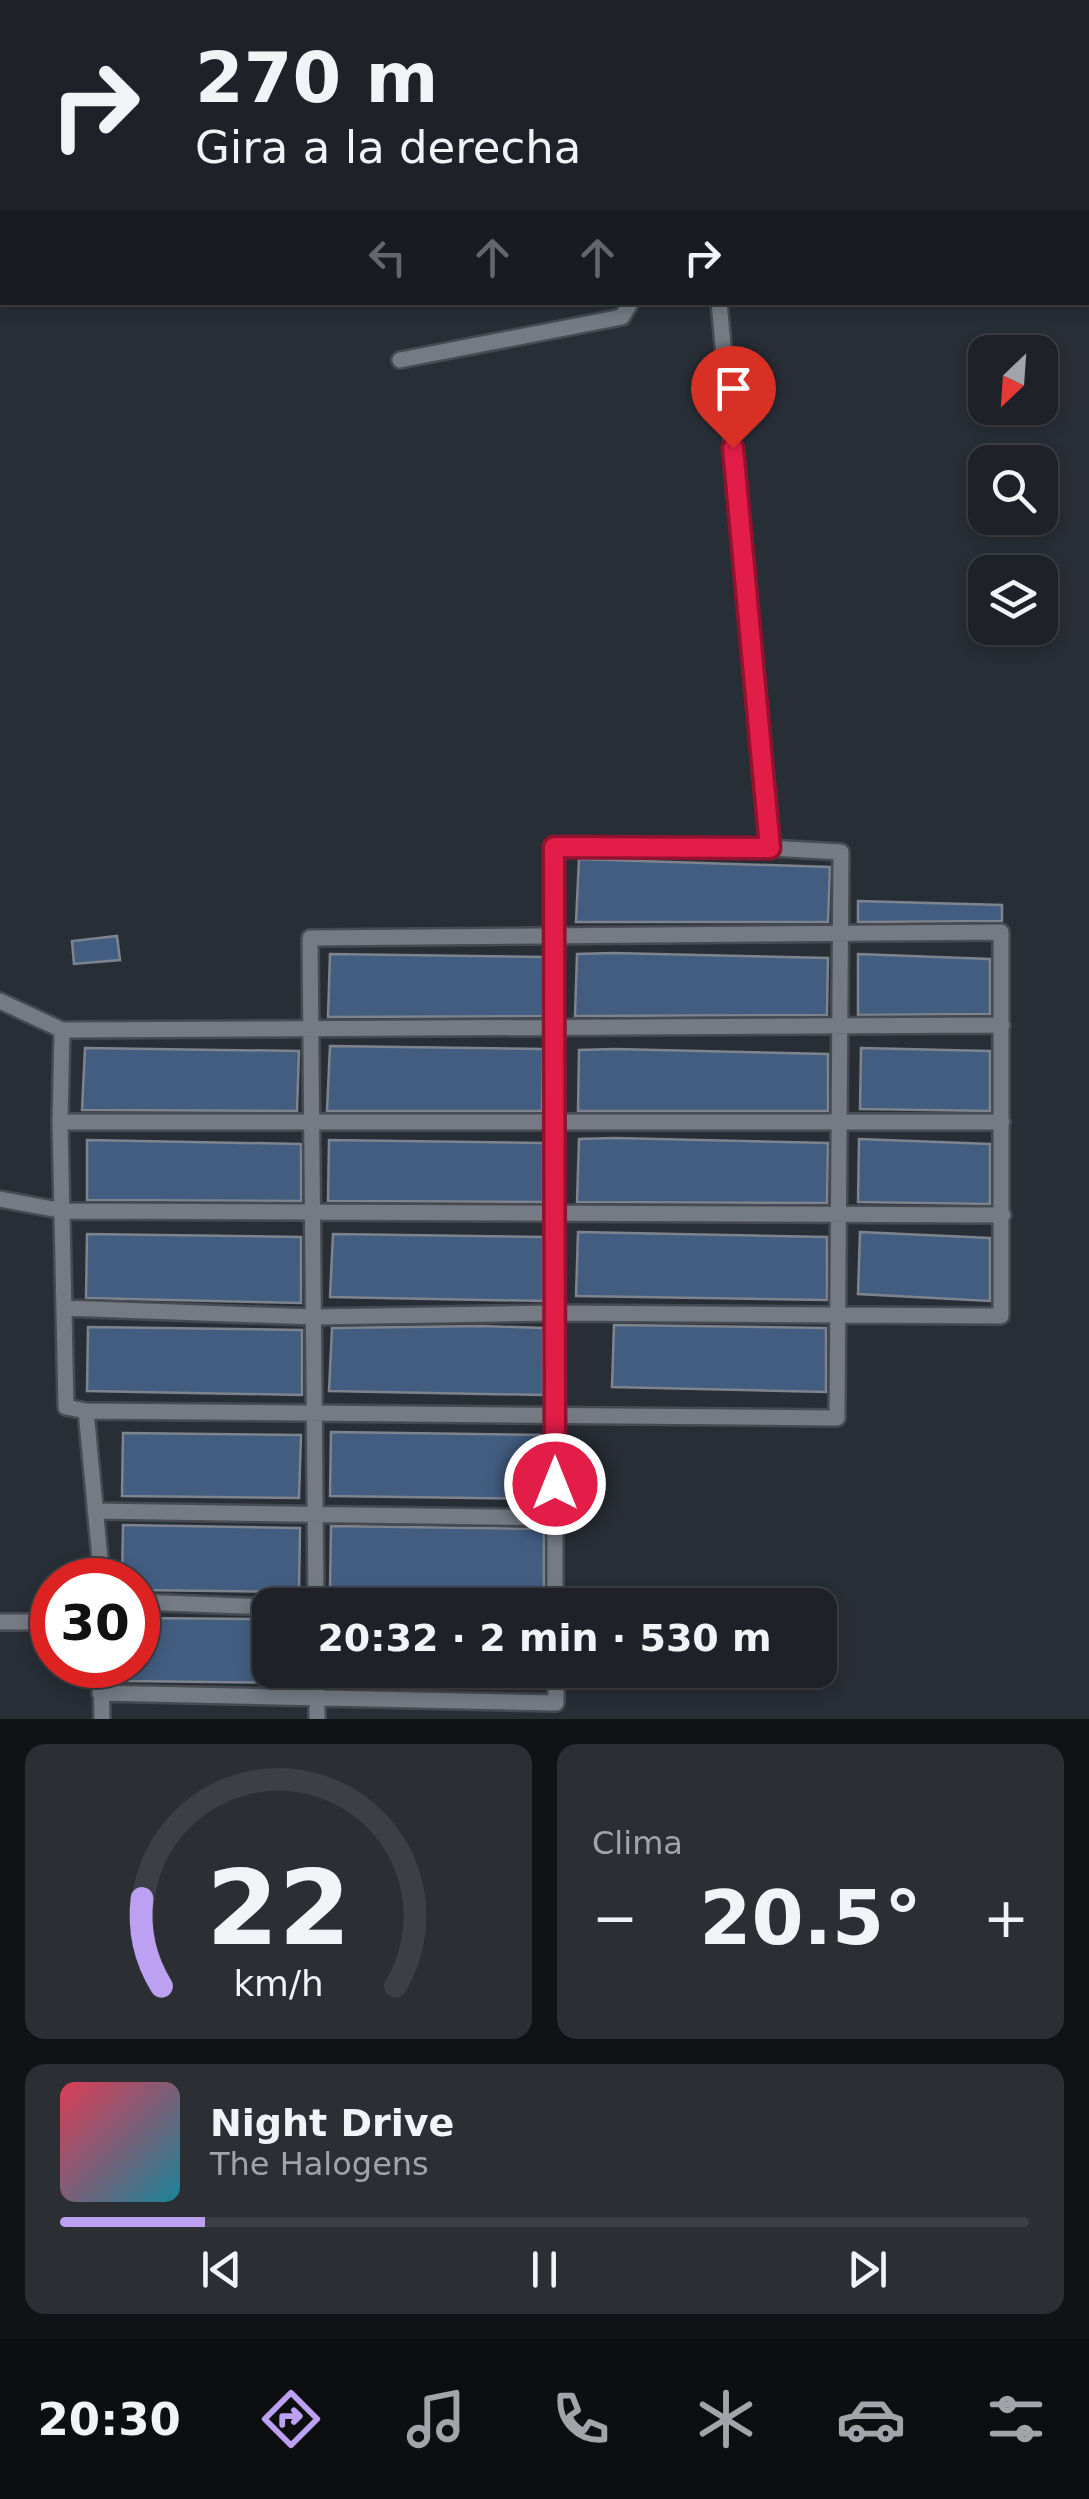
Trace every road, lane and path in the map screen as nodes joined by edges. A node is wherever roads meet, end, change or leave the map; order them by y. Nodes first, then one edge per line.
1 (629, 305) edge
2 (719, 305) edge
3 (400, 360) dead end
4 (770, 848) junction
5 (841, 933) junction
6 (554, 936) junction
7 (0, 1001) edge
8 (1002, 1025) junction
9 (840, 1026) junction
10 (554, 1027) junction
11 (311, 1028) junction
12 (62, 1030) junction
13 (60, 1122) junction
14 (312, 1122) junction
15 (554, 1122) junction
16 (840, 1122) junction
17 (1002, 1122) junction
18 (0, 1199) edge
19 (64, 1211) junction
20 (312, 1212) junction
21 (554, 1214) junction
22 (839, 1215) junction
23 (1003, 1215) junction
24 (64, 1308) junction
25 (555, 1312) junction
26 (838, 1315) junction
27 (314, 1317) junction
28 (86, 1411) junction
29 (314, 1413) junction
30 (555, 1415) junction
31 (95, 1511) junction
32 (315, 1515) junction
33 (556, 1518) junction
34 (100, 1558) edge
35 (316, 1588) edge
36 (556, 1588) edge
37 (160, 1603) edge
38 (252, 1606) edge
39 (0, 1622) edge
40 (30, 1622) edge
41 (100, 1688) edge
42 (317, 1688) edge
43 (556, 1688) edge
44 (100, 1693) junction
45 (317, 1700) junction
46 (102, 1719) edge
47 (317, 1719) edge

1 - 3 street
2 - 4 street
4 - 5 street
4 - 6 street
5 - 6 street
5 - 8 street
5 - 9 street
6 - 10 street
6 - 11 street
7 - 12 street
8 - 9 street
8 - 17 street
9 - 10 street
9 - 16 street
10 - 11 street
10 - 15 street
11 - 12 street
11 - 14 street
12 - 13 street
13 - 14 street
13 - 19 street
14 - 15 street
14 - 20 street
15 - 16 street
15 - 21 street
16 - 17 street
16 - 22 street
17 - 23 street
18 - 19 street
19 - 20 street
19 - 24 street
20 - 21 street
20 - 27 street
21 - 22 street
21 - 25 street
22 - 23 street
22 - 26 street
23 - 26 street
24 - 27 street
24 - 28 street
25 - 26 street
25 - 27 street
25 - 30 street
26 - 30 street
27 - 29 street
28 - 29 street
28 - 31 street
29 - 30 street
29 - 32 street
30 - 33 street
31 - 32 street
31 - 34 street
32 - 33 street
32 - 35 street
33 - 36 street
37 - 38 street
39 - 40 street
41 - 44 street
42 - 45 street
43 - 45 street
44 - 45 street
44 - 46 street
45 - 47 street

